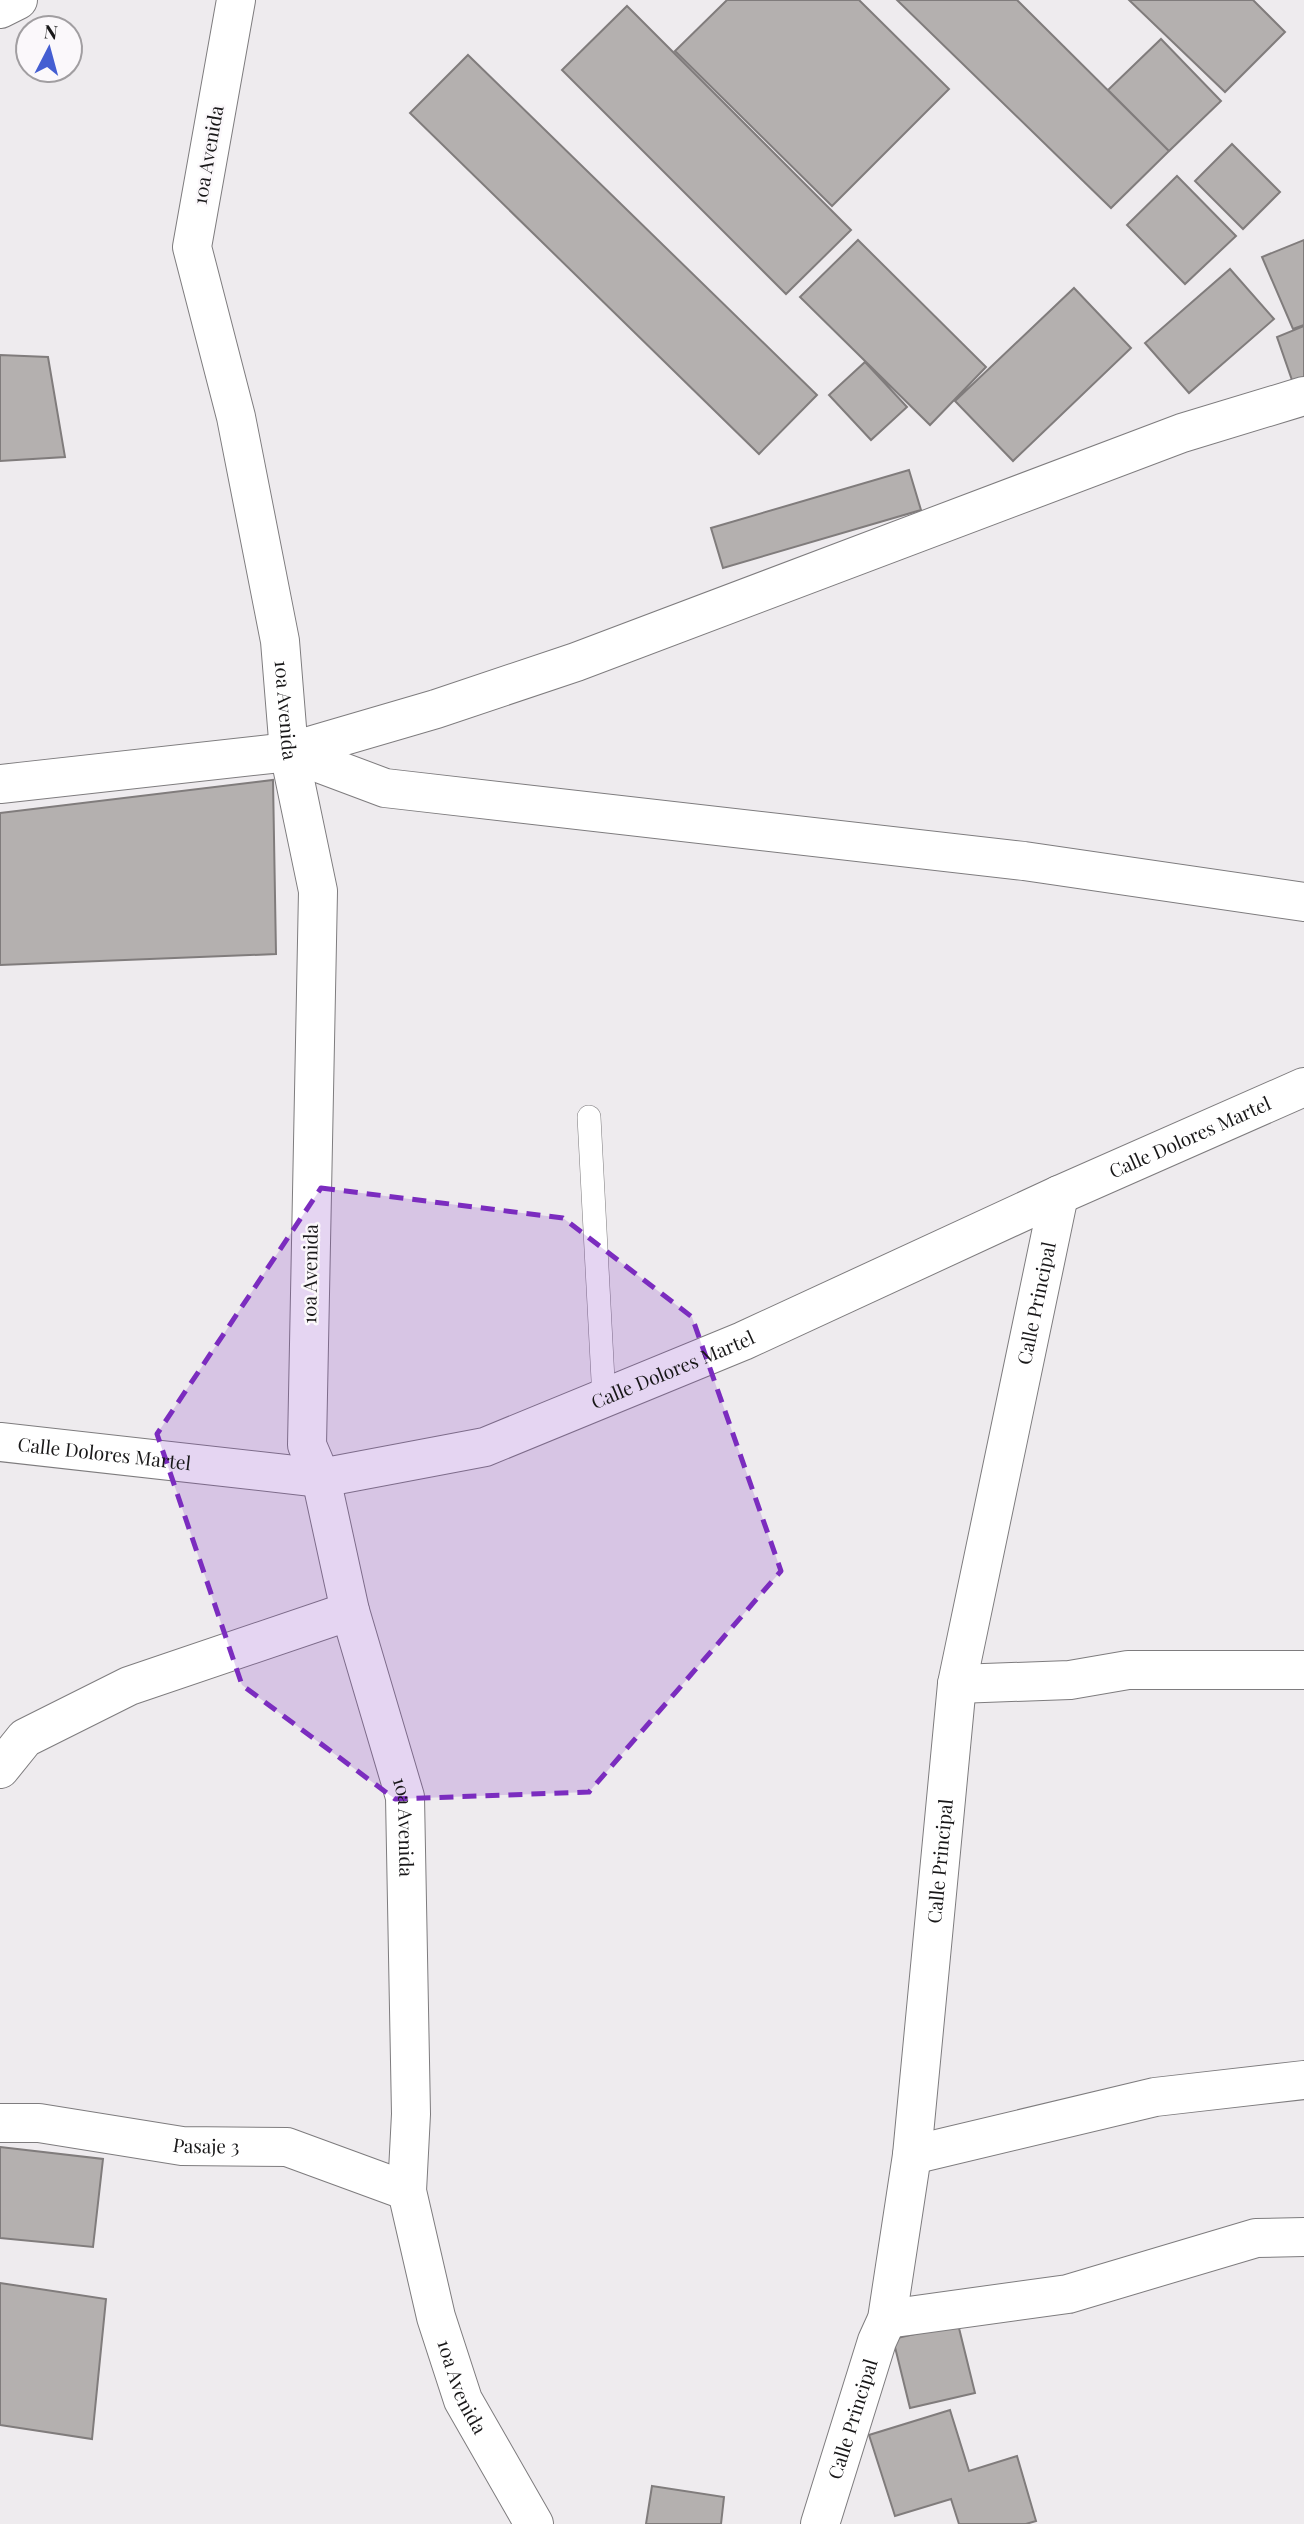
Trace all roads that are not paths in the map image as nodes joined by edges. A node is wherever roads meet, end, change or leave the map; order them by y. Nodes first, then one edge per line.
1 (18, 0) edge
2 (236, 0) edge
3 (0, 9) edge
4 (1304, 396) edge
5 (289, 752) junction
6 (0, 784) edge
7 (1304, 902) edge
8 (1304, 1087) edge
9 (589, 1117) dead end
10 (1059, 1195) junction
11 (604, 1399) junction
12 (0, 1443) edge
13 (321, 1478) junction
14 (350, 1611) junction
15 (1304, 1670) edge
16 (957, 1684) junction
17 (0, 1769) edge
18 (1304, 2080) edge
19 (0, 2123) edge
20 (912, 2155) junction
21 (407, 2191) junction
22 (1304, 2237) edge
23 (887, 2319) junction
24 (534, 2524) edge
25 (820, 2524) edge

1 - 3 street
2 - 5 street, 10a Avenida
4 - 5 street
5 - 6 street
5 - 7 street
5 - 13 street, 10a Avenida
8 - 10 street, Calle Dolores Martel
9 - 11 lane
10 - 11 street, Calle Dolores Martel
10 - 16 street, Calle Principal
11 - 13 street, Calle Dolores Martel
12 - 13 street, Calle Dolores Martel
13 - 14 street, 10a Avenida
14 - 17 street
14 - 21 street, 10a Avenida
15 - 16 street
16 - 20 street, Calle Principal
18 - 20 street
19 - 21 street, Pasaje 3
20 - 23 street, Calle Principal
21 - 24 street, 10a Avenida
22 - 23 street
23 - 25 street, Calle Principal

